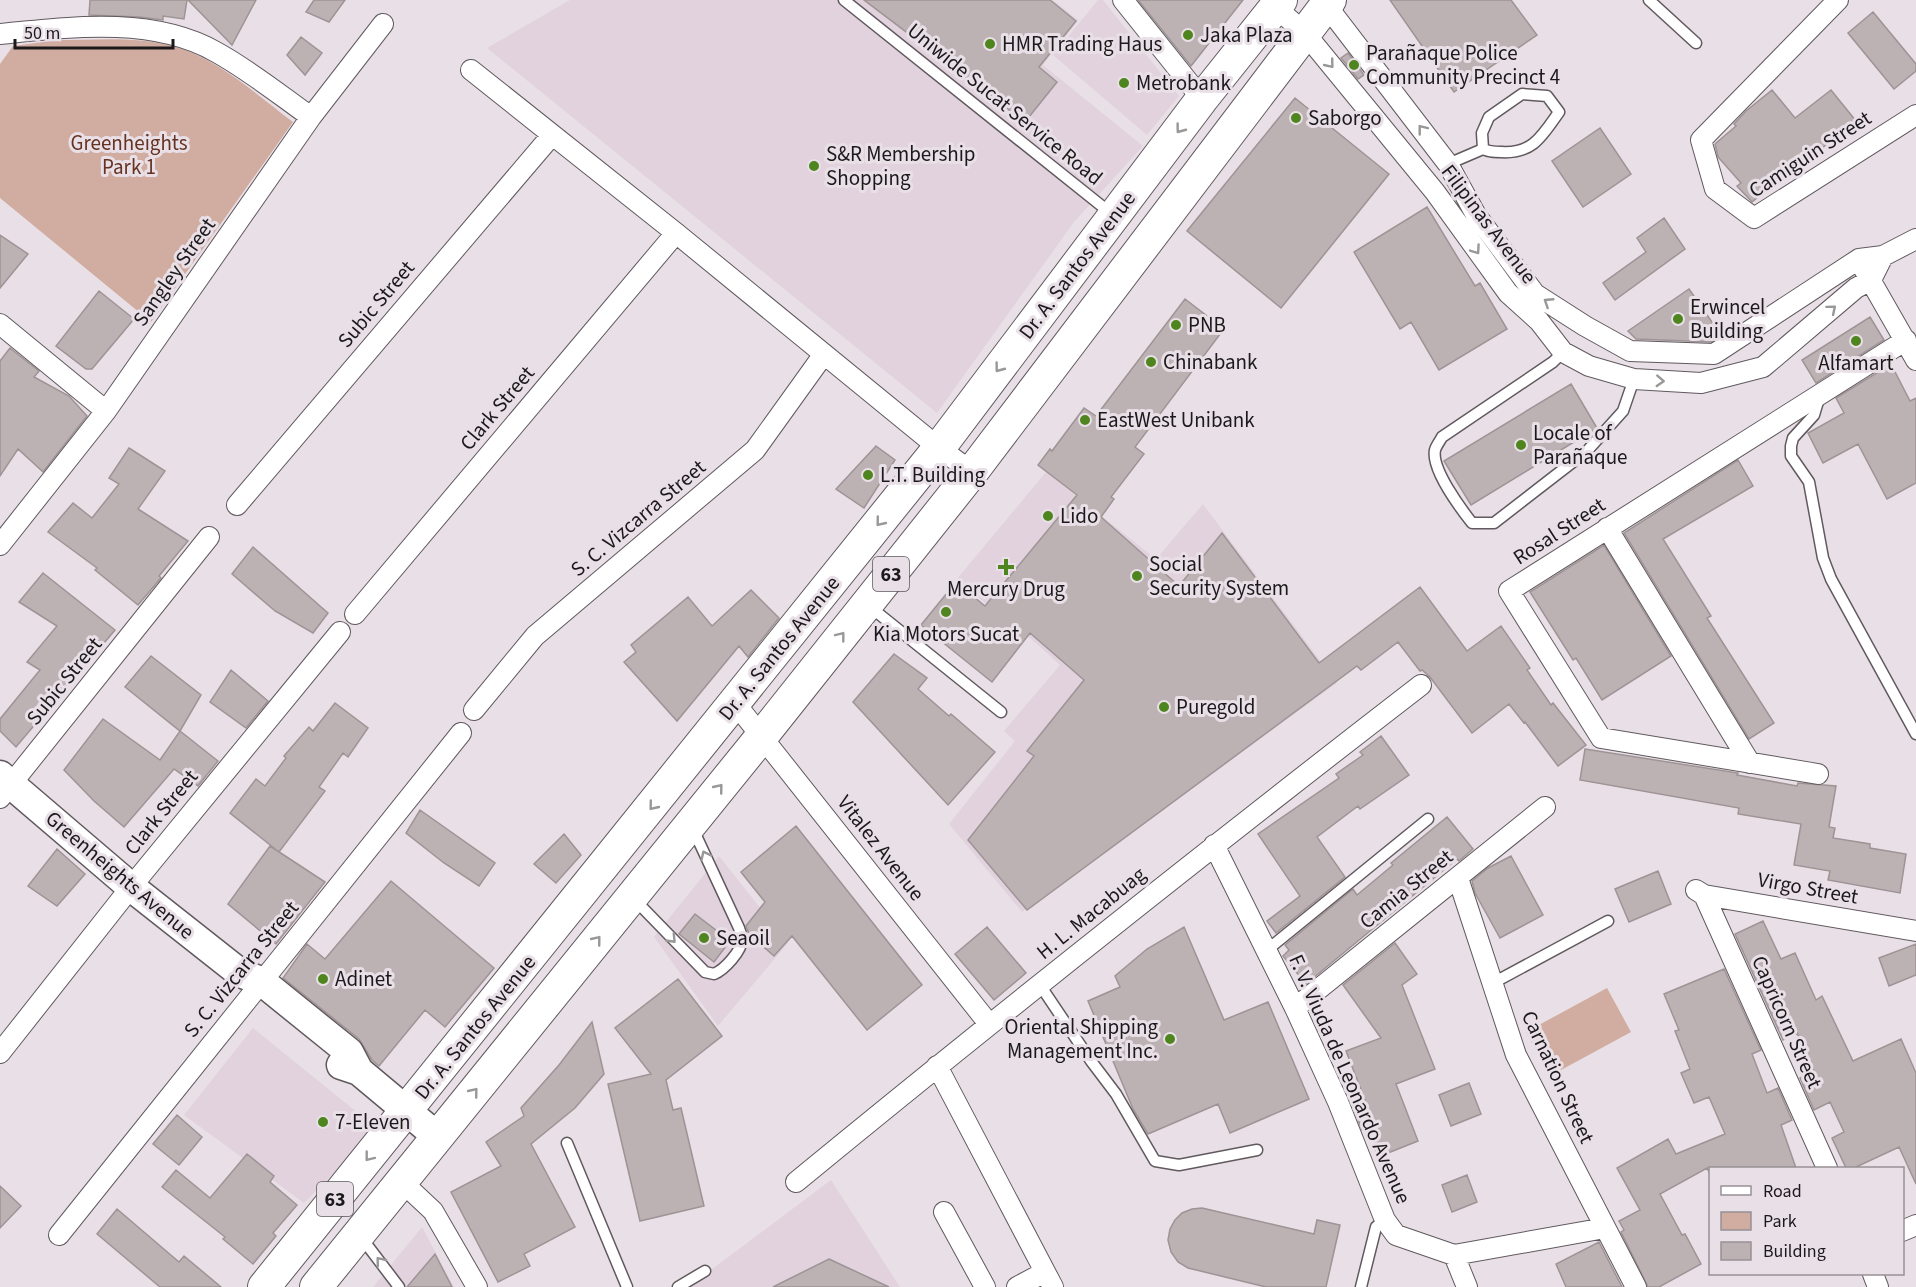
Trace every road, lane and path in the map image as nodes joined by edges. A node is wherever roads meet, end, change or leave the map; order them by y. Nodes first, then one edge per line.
1 (844, 0) edge
2 (1123, 0) edge
3 (1649, 0) edge
4 (1838, 0) edge
5 (1325, 2) edge
6 (1278, 3) edge
7 (383, 24) dead end
8 (1304, 32) junction
9 (0, 34) edge
10 (1696, 43) dead end
11 (471, 70) dead end
12 (1202, 99) junction
13 (1916, 115) edge
14 (311, 117) junction
15 (552, 135) junction
16 (1483, 149) junction
17 (1448, 164) junction
18 (1458, 181) junction
19 (1435, 192) junction
20 (1114, 216) junction
21 (1467, 220) junction
22 (676, 233) junction
23 (1916, 239) edge
24 (1883, 256) junction
25 (1859, 258) junction
26 (1870, 279) junction
27 (0, 324) edge
28 (1585, 326) junction
29 (1905, 340) junction
30 (1563, 352) junction
31 (824, 354) junction
32 (1916, 360) edge
33 (1634, 379) junction
34 (1820, 394) junction
35 (106, 411) junction
36 (939, 448) junction
37 (972, 472) junction
38 (237, 505) dead end
39 (1607, 528) junction
40 (209, 537) dead end
41 (0, 545) edge
42 (867, 604) junction
43 (355, 614) dead end
44 (340, 632) dead end
45 (1421, 685) dead end
46 (735, 703) junction
47 (474, 710) dead end
48 (1001, 712) dead end
49 (461, 734) dead end
50 (1916, 734) edge
51 (762, 736) junction
52 (1750, 763) junction
53 (1818, 774) dead end
54 (4, 786) edge
55 (1545, 807) dead end
56 (1428, 819) dead end
57 (691, 824) junction
58 (1214, 844) junction
59 (1458, 878) junction
60 (131, 887) junction
61 (1699, 892) joint
62 (631, 897) junction
63 (1608, 921) dead end
64 (1916, 931) edge
65 (1267, 950) junction
66 (251, 982) junction
67 (1493, 983) junction
68 (1040, 985) junction
69 (1296, 1008) junction
70 (989, 1024) junction
71 (0, 1053) edge
72 (937, 1066) junction
73 (407, 1112) junction
74 (438, 1137) junction
75 (567, 1143) dead end
76 (1257, 1150) dead end
77 (1827, 1167) edge
78 (401, 1181) junction
79 (796, 1182) dead end
80 (944, 1212) dead end
81 (1385, 1220) junction
82 (1605, 1228) junction
83 (59, 1235) dead end
84 (359, 1235) junction
85 (1454, 1255) junction
86 (705, 1271) dead end
87 (326, 1280) edge
88 (1049, 1280) edge
89 (264, 1287) edge
90 (399, 1287) edge
91 (477, 1287) edge
92 (627, 1287) edge
93 (678, 1287) edge
94 (985, 1287) edge
95 (1017, 1287) edge
96 (1361, 1287) edge
97 (1467, 1287) edge
98 (1636, 1287) edge

1 - 20 lane, Uniwide Sucat Service Road
2 - 12 street
3 - 10 lane
4 - 13 street, Camiguin Street
5 - 8 main road, Dr. A. Santos Avenue / 63
17 -> 5 street, Filipinas Avenue
6 - 8 street, Filipinas Avenue
6 - 12 main road, Dr. A. Santos Avenue / 63
7 - 14 street, Sangley Street
8 -> 19 street, Filipinas Avenue
8 - 37 main road, Dr. A. Santos Avenue / 63
9 - 14 street
11 - 15 street
12 -> 20 main road, Dr. A. Santos Avenue / 63
14 - 35 street, Sangley Street
15 - 22 street
15 - 38 street, Subic Street
16 - 16 lane
16 - 17 lane
17 - 18 street, Filipinas Avenue
18 - 19 street
18 - 21 street, Filipinas Avenue
19 - 21 street, Filipinas Avenue
20 -> 36 main road, Dr. A. Santos Avenue / 63
28 -> 21 street, Filipinas Avenue
21 -> 30 street, Filipinas Avenue
22 - 31 street
22 - 43 street, Clark Street
23 - 24 street, Filipinas Avenue
24 - 25 street, Filipinas Avenue
24 - 26 street, Filipinas Avenue
25 - 26 street
25 - 28 street, Filipinas Avenue
26 - 29 street
33 -> 26 street, Filipinas Avenue
27 - 35 street
28 - 30 street
29 - 32 street
29 - 34 street, Rosal Street
30 - 33 street, Filipinas Avenue
30 - 33 lane
31 - 36 street
31 - 47 street, S. C. Vizcarra Street
34 - 39 street, Rosal Street
34 - 50 lane
35 - 41 street, Sangley Street
36 - 37 street
36 -> 46 main road, Dr. A. Santos Avenue / 63
37 - 42 main road, Dr. A. Santos Avenue / 63
39 - 52 street
39 - 52 street, Rosal Street
40 - 54 street, Subic Street
42 - 48 lane
51 -> 42 main road, Dr. A. Santos Avenue / 63
44 - 60 street, Clark Street
45 - 58 street, H. L. Macabuag
46 - 51 street, Vitalez Avenue
46 -> 73 main road, Dr. A. Santos Avenue / 63
49 - 66 street, S. C. Vizcarra Street
57 -> 51 main road, Dr. A. Santos Avenue / 63
51 - 70 street, Vitalez Avenue
52 - 53 street, Rosal Street
54 - 60 street, Greenheights Avenue
55 - 59 street, Camia Street
56 - 65 lane
57 - 62 main road, Dr. A. Santos Avenue / 63
62 -> 57 lane
58 - 65 street, F. V. Viuda de Leonardo Avenue
58 - 68 street, H. L. Macabuag
59 - 67 street, Carnation Street
59 - 69 street, Camia Street
60 - 66 street, Greenheights Avenue
60 - 71 street, Clark Street
61 - 64 street, Virgo Street
61 - 77 street, Capricorn Street
74 -> 62 main road, Dr. A. Santos Avenue / 63
63 - 67 lane
65 - 69 street, F. V. Viuda de Leonardo Avenue
66 - 73 street, Greenheights Avenue
66 - 83 street, S. C. Vizcarra Street
67 - 82 street, Carnation Street
68 - 70 street, H. L. Macabuag
68 - 76 lane
69 - 81 street, F. V. Viuda de Leonardo Avenue
70 - 72 street, H. L. Macabuag
72 - 79 street, H. L. Macabuag
72 - 88 street
73 - 74 street, Greenheights Avenue
73 -> 89 main road, Dr. A. Santos Avenue / 63
74 - 78 main road, Dr. A. Santos Avenue / 63
75 - 92 lane
78 - 84 main road, Dr. A. Santos Avenue / 63
78 - 91 street
80 - 94 street
81 - 85 street, F. V. Viuda de Leonardo Avenue
81 - 96 lane
82 - 85 street, F. V. Viuda de Leonardo Avenue
82 - 98 street, Carnation Street
84 - 87 main road, Dr. A. Santos Avenue / 63
90 -> 84 lane
85 - 97 street
86 - 93 lane
88 - 95 street

